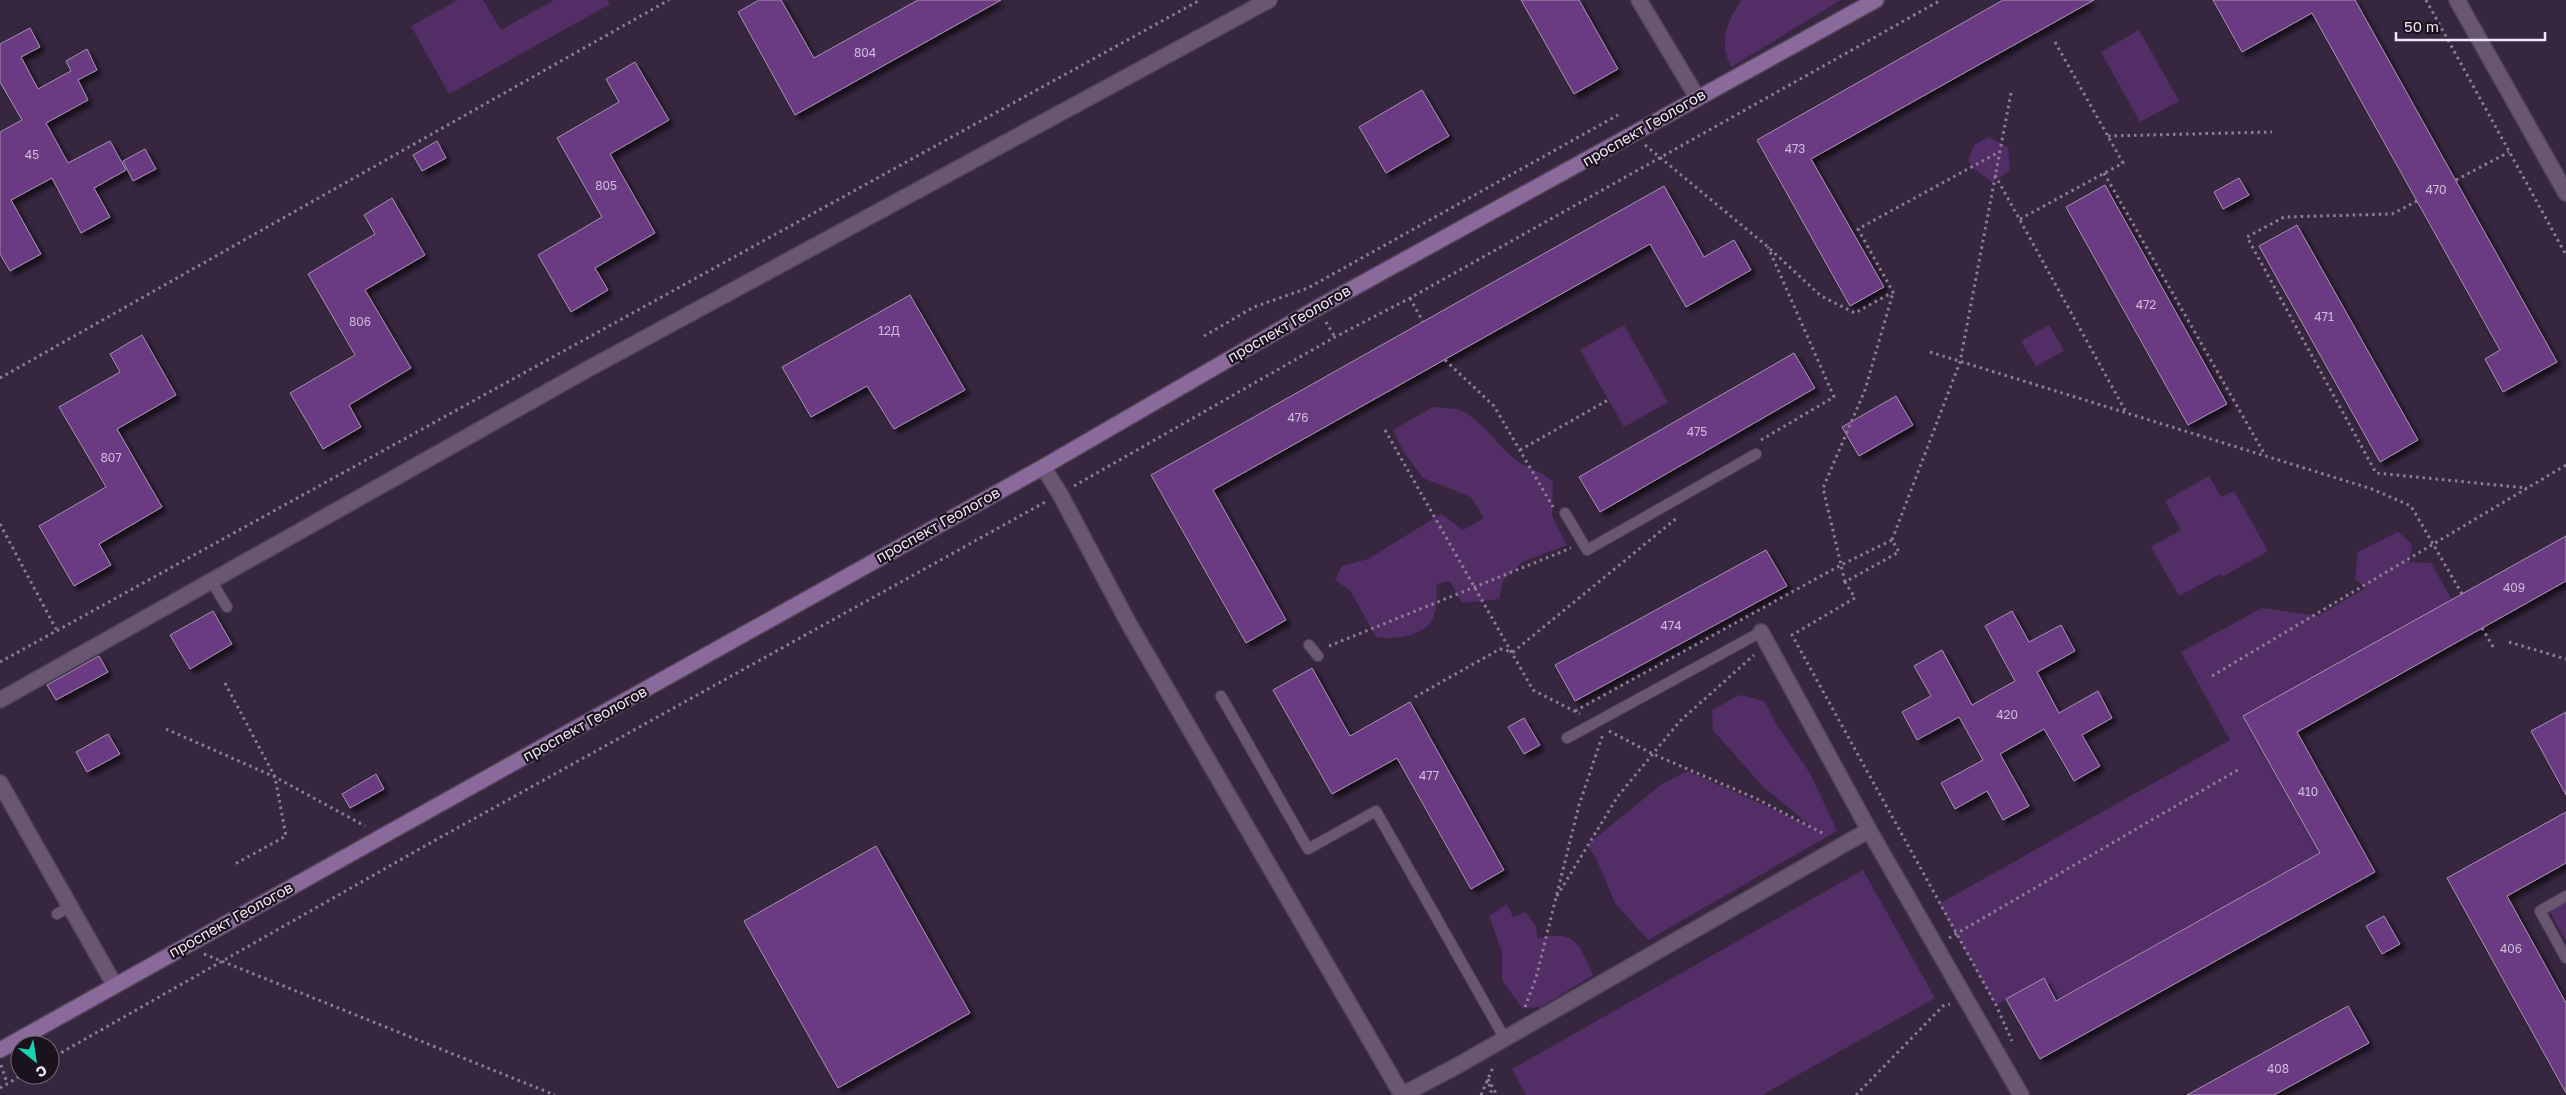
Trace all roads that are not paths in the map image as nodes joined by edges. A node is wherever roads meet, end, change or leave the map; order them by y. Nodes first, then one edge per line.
1 (1270, 0) edge
2 (1639, 0) edge
3 (1876, 0) edge
4 (2457, 0) edge
5 (1697, 97) junction
6 (2566, 193) edge
7 (1756, 454) dead end
8 (1043, 467) junction
9 (1561, 513) road end
10 (211, 580) junction
11 (226, 607) dead end
12 (1765, 638) joint
13 (1221, 696) dead end
14 (0, 700) edge
15 (1567, 738) dead end
16 (0, 783) edge
17 (1869, 830) junction
18 (2566, 896) edge
19 (2566, 958) edge
20 (114, 984) junction
21 (1505, 1039) junction
22 (0, 1050) edge
23 (1402, 1095) edge
24 (2020, 1095) edge

1 - 10 street
2 - 5 street
3 - 5 street, проспект Геологов
4 - 6 street
5 - 8 street, проспект Геологов
7 - 9 lane
8 - 20 street, проспект Геологов
8 - 23 street
10 - 11 lane
10 - 14 street
12 - 15 lane
12 - 17 street
13 - 21 lane
16 - 20 street
17 - 21 street
17 - 24 street
18 - 19 lane
20 - 22 street, проспект Геологов
21 - 23 street

